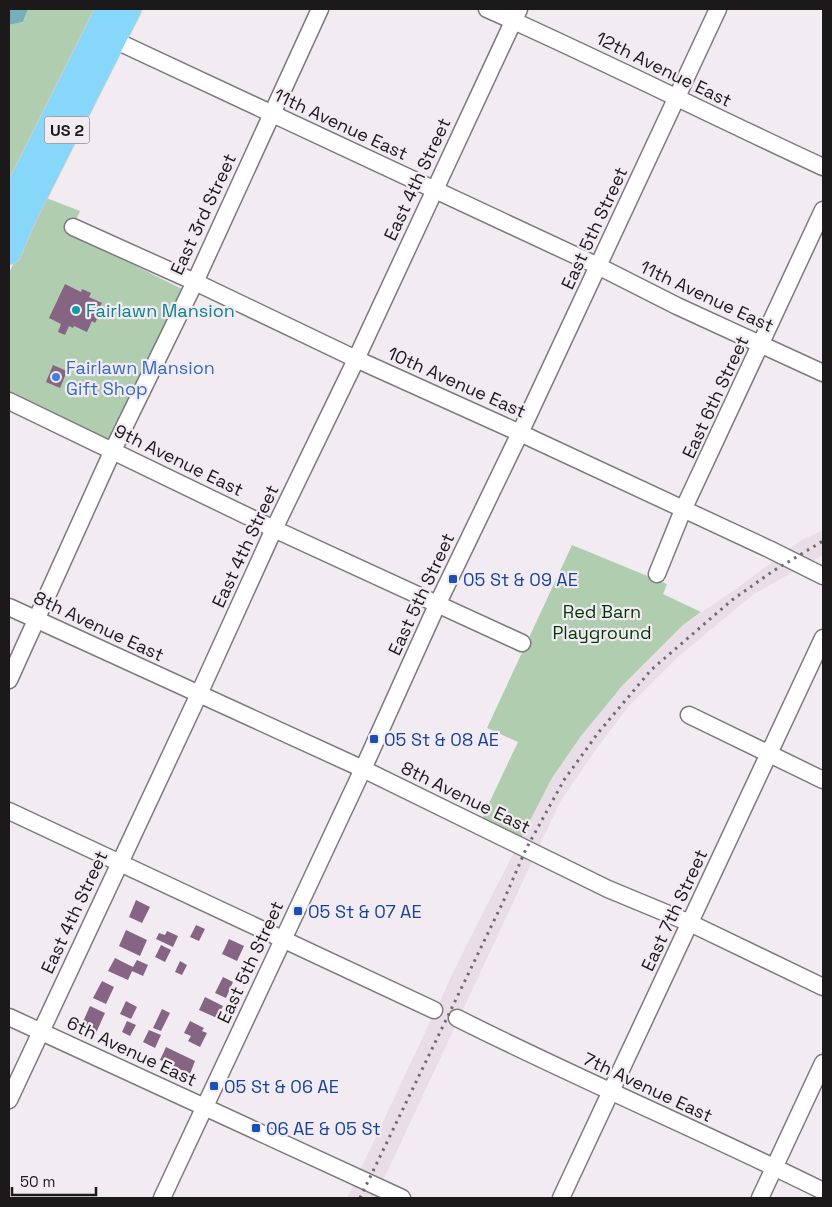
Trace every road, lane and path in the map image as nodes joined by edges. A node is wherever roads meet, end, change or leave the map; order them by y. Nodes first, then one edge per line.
1 (108, 9) edge
2 (128, 9) edge
3 (320, 9) edge
4 (487, 9) edge
5 (718, 9) edge
6 (517, 15) edge
7 (112, 39) junction
8 (678, 96) junction
9 (271, 113) junction
10 (823, 167) edge
11 (434, 190) junction
12 (9, 207) edge
13 (823, 210) edge
14 (73, 226) dead end
15 (9, 252) edge
16 (598, 266) junction
17 (195, 282) junction
18 (762, 345) junction
19 (356, 359) junction
20 (823, 372) edge
21 (9, 401) edge
22 (520, 433) junction
23 (113, 450) junction
24 (684, 510) junction
25 (274, 529) junction
26 (657, 574) dead end
27 (823, 576) edge
28 (437, 605) junction
29 (9, 606) edge
30 (37, 620) junction
31 (823, 638) edge
32 (522, 643) dead end
33 (9, 680) edge
34 (199, 694) junction
35 (689, 715) dead end
36 (768, 754) junction
37 (363, 769) junction
38 (823, 780) edge
39 (9, 812) edge
40 (120, 863) junction
41 (690, 923) junction
42 (283, 938) junction
43 (823, 988) edge
44 (434, 1010) dead end
45 (9, 1017) edge
46 (457, 1018) dead end
47 (40, 1031) junction
48 (823, 1063) edge
49 (612, 1091) junction
50 (9, 1100) edge
51 (205, 1107) junction
52 (774, 1167) junction
53 (823, 1191) edge
54 (162, 1198) edge
55 (402, 1198) edge
56 (561, 1198) edge
57 (760, 1198) edge

1 - 12 highway, US 2
2 - 7 highway, US 2
3 - 9 street, East 3rd Street
4 - 6 street, 12th Avenue East
5 - 8 street, East 5th Street
6 - 8 street, 12th Avenue East
6 - 11 street, East 4th Street
7 - 9 street, 11th Avenue East
7 - 15 highway, US 2
8 - 10 street, 12th Avenue East
8 - 16 street, East 5th Street
9 - 11 street, 11th Avenue East
9 - 17 street, East 3rd Street
11 - 16 street, 11th Avenue East
11 - 19 street, East 4th Street
13 - 18 street, East 6th Street
14 - 17 street, 10th Avenue East
16 - 18 street, 11th Avenue East
16 - 22 street, East 5th Street
17 - 19 street, 10th Avenue East
17 - 23 street, East 3rd Street
18 - 20 street, 11th Avenue East
18 - 24 street, East 6th Street
19 - 22 street, 10th Avenue East
19 - 25 street, East 4th Street
21 - 23 street, 9th Avenue East
22 - 24 street, 10th Avenue East
22 - 28 street, East 5th Street
23 - 25 street, 9th Avenue East
23 - 30 street, East 3rd Street
24 - 26 street, East 6th Street
24 - 27 street, 10th Avenue East
25 - 28 street, 9th Avenue East
25 - 34 street, East 4th Street
28 - 32 street, 9th Avenue East
28 - 37 street, East 5th Street
29 - 30 street, 8th Avenue East
30 - 33 street, East 3rd Street
30 - 34 street, 8th Avenue East
31 - 36 street, East 7th Street
34 - 37 street, 8th Avenue East
34 - 40 street, East 4th Street
35 - 36 street
36 - 38 street
36 - 41 street, East 7th Street
37 - 41 street, 8th Avenue East
37 - 42 street, East 5th Street
39 - 40 street
40 - 42 street
40 - 47 street, East 4th Street
41 - 43 street, 8th Avenue East
41 - 49 street, East 7th Street
42 - 44 street
42 - 51 street, East 5th Street
45 - 47 street, 6th Avenue East
46 - 49 street, 7th Avenue East
47 - 50 street, East 4th Street
47 - 51 street, 6th Avenue East
48 - 52 street
49 - 52 street, 7th Avenue East
49 - 56 street, East 7th Street
51 - 54 street, East 5th Street
51 - 55 street, 6th Avenue East
52 - 53 street, 7th Avenue East
52 - 57 street

